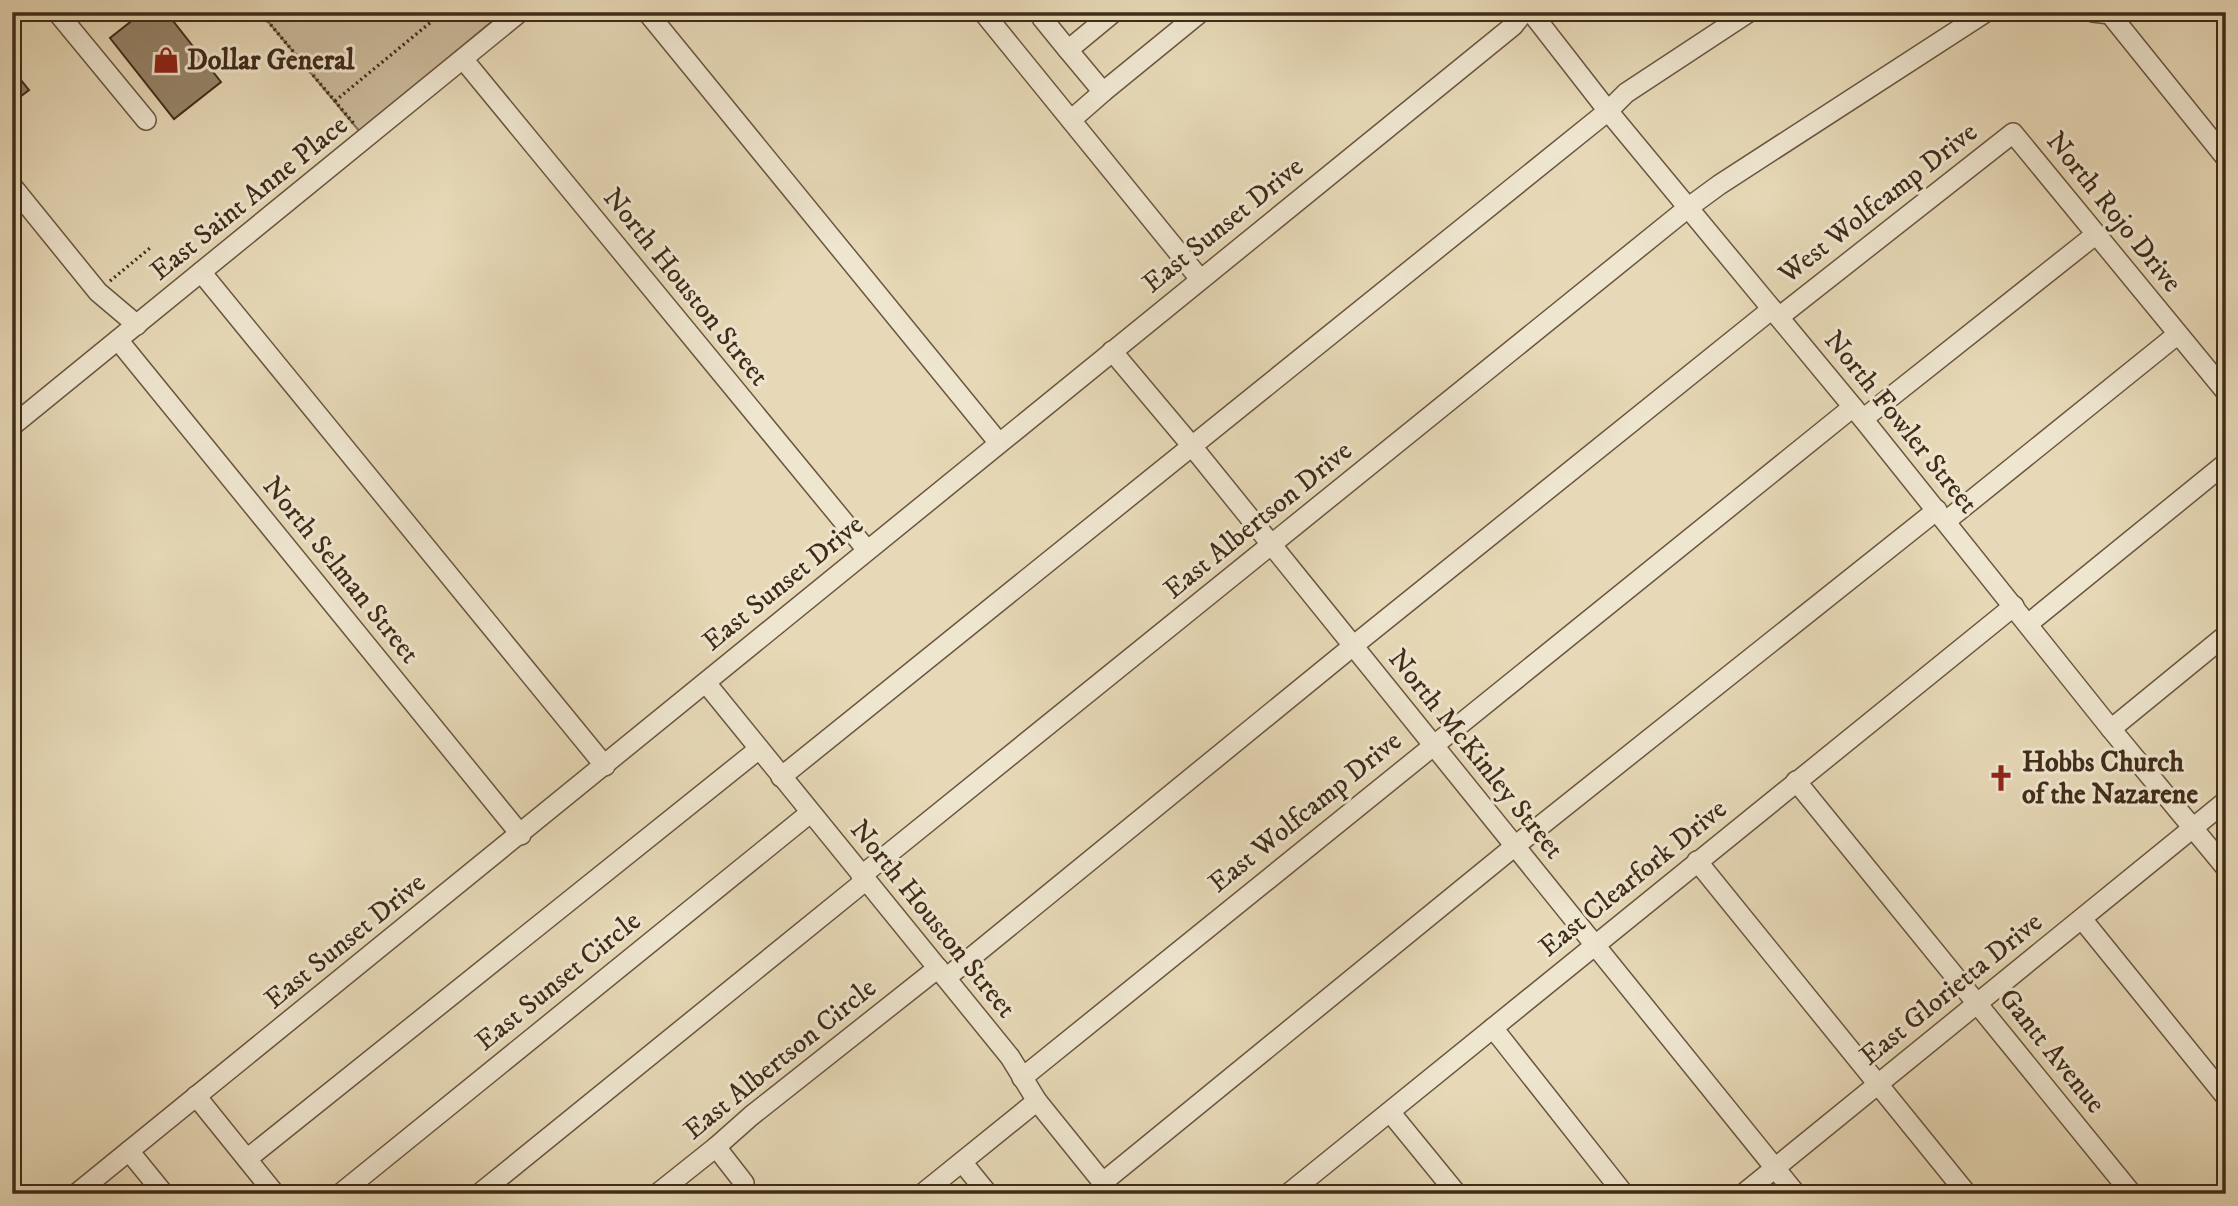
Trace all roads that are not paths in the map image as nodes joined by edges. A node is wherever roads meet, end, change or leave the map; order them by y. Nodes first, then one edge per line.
1 (57, 12) edge
2 (520, 12) edge
3 (647, 12) edge
4 (984, 12) edge
5 (1040, 12) edge
6 (1114, 12) edge
7 (1201, 12) edge
8 (1524, 12) edge
9 (1531, 12) edge
10 (1749, 12) edge
11 (1986, 12) edge
12 (2093, 12) edge
13 (1068, 50) junction
14 (463, 59) junction
15 (1103, 92) junction
16 (1608, 111) junction
17 (146, 120) dead end
18 (1070, 120) junction
19 (2012, 133) joint
20 (2226, 158) edge
21 (12, 186) edge
22 (1689, 207) junction
23 (2095, 234) junction
24 (201, 272) junction
25 (1200, 279) junction
26 (1776, 313) junction
27 (137, 324) junction
28 (2178, 334) junction
29 (118, 340) junction
30 (1112, 351) junction
31 (2226, 392) edge
32 (1858, 413) junction
33 (12, 426) edge
34 (999, 443) junction
35 (1191, 445) junction
36 (2226, 463) edge
37 (1941, 516) junction
38 (1272, 545) junction
39 (866, 550) junction
40 (2014, 606) junction
41 (2028, 624) junction
42 (2226, 635) edge
43 (1353, 646) junction
44 (706, 683) junction
45 (2111, 729) junction
46 (1434, 744) junction
47 (759, 749) junction
48 (605, 766) junction
49 (781, 777) junction
50 (1796, 781) junction
51 (2226, 801) edge
52 (810, 813) junction
53 (2193, 828) junction
54 (521, 835) junction
55 (1515, 846) junction
56 (1697, 861) junction
57 (2226, 868) edge
58 (863, 878) junction
59 (2082, 919) junction
60 (1594, 945) junction
61 (942, 973) junction
62 (1977, 1004) junction
63 (1493, 1028) junction
64 (1022, 1078) junction
65 (1879, 1083) junction
66 (196, 1097) junction
67 (2226, 1097) edge
68 (1037, 1101) junction
69 (1390, 1112) junction
70 (716, 1147) junction
71 (129, 1151) junction
72 (247, 1159) junction
73 (962, 1162) junction
74 (1775, 1167) junction
75 (744, 1183) dead end
76 (1107, 1188) edge
77 (1291, 1193) edge
78 (76, 1194) edge
79 (164, 1194) edge
80 (275, 1194) edge
81 (340, 1194) edge
82 (479, 1194) edge
83 (657, 1194) edge
84 (922, 1194) edge
85 (988, 1194) edge
86 (1457, 1194) edge
87 (1624, 1194) edge
88 (1743, 1194) edge
89 (1796, 1194) edge
90 (1967, 1194) edge
91 (2132, 1194) edge

1 - 17 street
2 - 14 street, East Saint Anne Place
3 - 34 street
4 - 18 street
5 - 13 street
6 - 13 street
7 - 15 street
8 - 25 street, East Sunset Drive
9 - 16 street, North Fowler Street
10 - 16 street
11 - 22 street, East Albertson Drive
12 - 20 street
13 - 15 street
14 - 24 street, East Saint Anne Place
14 - 39 street, North Houston Street
15 - 18 street
16 - 22 street, North Fowler Street
16 - 35 street
18 - 25 street
19 - 23 street, North Rojo Drive
19 - 26 street, West Wolfcamp Drive
21 - 27 street
22 - 26 street, North Fowler Street
22 - 38 street, East Albertson Drive
23 - 28 street, North Rojo Drive
23 - 32 street, East Wolfcamp Drive
24 - 27 street, East Saint Anne Place
24 - 48 street
25 - 30 street, East Sunset Drive
26 - 32 street, North Fowler Street
26 - 43 street, West Wolfcamp Drive
27 - 29 street, East Saint Anne Place
28 - 31 street, North Rojo Drive
28 - 37 street
29 - 33 street, East Saint Anne Place
29 - 54 street, North Selman Street
30 - 34 street, East Sunset Drive
30 - 35 street, North McKinley Street
32 - 37 street, North Fowler Street
32 - 46 street, East Wolfcamp Drive
34 - 39 street, East Sunset Drive
35 - 38 street, North McKinley Street
35 - 49 street
36 - 41 street
37 - 40 street, North Fowler Street
37 - 55 street
38 - 43 street, North McKinley Street
38 - 58 street, East Albertson Drive
39 - 44 street, East Sunset Drive
40 - 41 street, North Fowler Street
40 - 50 street, East Clearfork Drive
41 - 45 street, North Fowler Street
42 - 45 street
43 - 46 street, North McKinley Street
43 - 61 street, East Albertson Circle
44 - 47 street, North Houston Street
44 - 48 street, East Sunset Drive
45 - 53 street, North Fowler Street
46 - 55 street, North McKinley Street
46 - 64 street, East Wolfcamp Drive
47 - 49 street, North Houston Street
47 - 72 street
48 - 54 street, East Sunset Drive
49 - 52 street, North Houston Street
50 - 56 street, East Clearfork Drive
50 - 62 street, Gantt Avenue
51 - 53 street, East Glorietta Drive
52 - 58 street, North Houston Street
52 - 81 street, East Sunset Circle
53 - 57 street, North Fowler Street
53 - 59 street, East Glorietta Drive
54 - 66 street, East Sunset Drive
55 - 60 street, North McKinley Street
55 - 76 street
56 - 60 street, East Clearfork Drive
56 - 65 street
58 - 61 street, North Houston Street
58 - 82 street, East Albertson Drive
59 - 62 street, East Glorietta Drive
59 - 67 street
60 - 63 street, East Clearfork Drive
60 - 74 street, North McKinley Street
61 - 64 street, North Houston Street
61 - 70 street, East Albertson Circle
62 - 65 street, East Glorietta Drive
62 - 91 street, Gantt Avenue
63 - 69 street, East Clearfork Drive
63 - 87 street
64 - 68 street, North Houston Street
65 - 74 street, East Glorietta Drive
65 - 90 street
66 - 71 street, East Sunset Drive
66 - 72 street
68 - 73 street
68 - 76 street, North Houston Street
69 - 77 street, East Clearfork Drive
69 - 86 street
70 - 75 street
70 - 83 street, East Albertson Circle
71 - 78 street, East Sunset Drive
71 - 79 street
72 - 80 street
73 - 84 street
73 - 85 street
74 - 88 street, East Glorietta Drive
74 - 89 street, North McKinley Street

